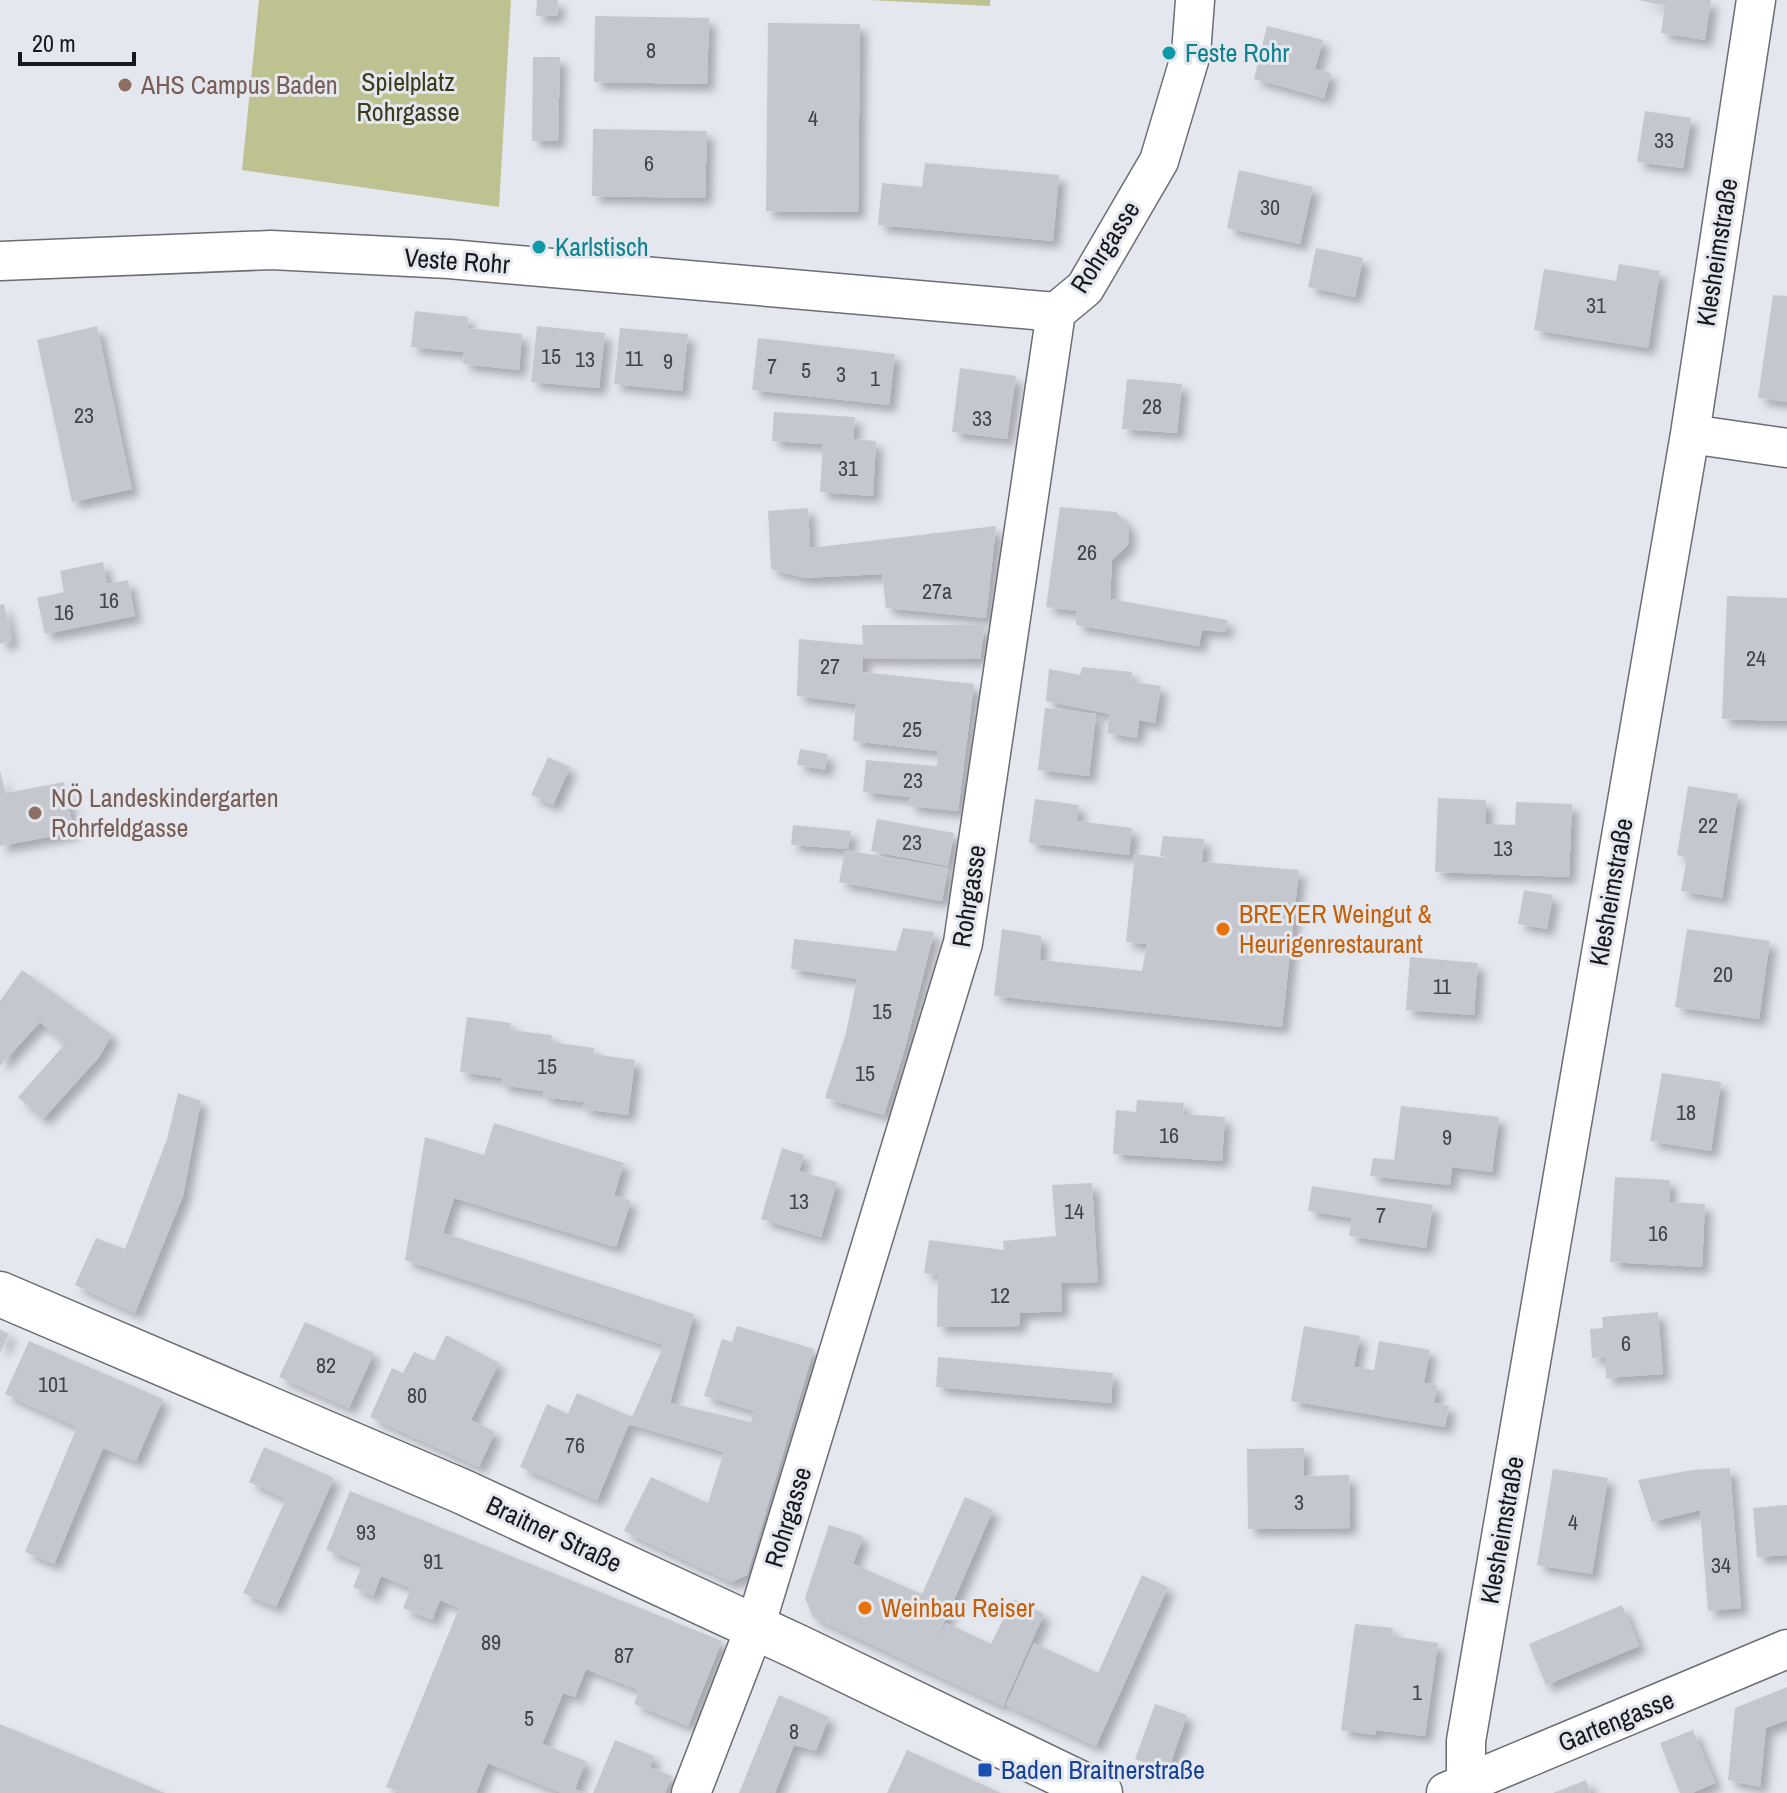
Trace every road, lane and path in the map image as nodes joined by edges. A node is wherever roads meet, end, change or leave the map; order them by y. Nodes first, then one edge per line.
1 (1195, 0) edge
2 (1756, 0) edge
3 (0, 261) edge
4 (1056, 312) junction
5 (1690, 434) junction
6 (1787, 448) edge
7 (0, 1294) edge
8 (755, 1627) junction
9 (1787, 1649) edge
10 (1455, 1788) edge
11 (691, 1793) edge
12 (1100, 1793) edge

1 - 4 street, Rohrgasse
2 - 5 street, Klesheimstraße
3 - 4 street, Veste Rohr
4 - 8 street, Rohrgasse
5 - 6 street
5 - 10 street, Klesheimstraße
7 - 8 main road, Braitner Straße
8 - 11 street, Rohrgasse
8 - 12 main road, Braitner Straße
9 - 10 street, Gartengasse

